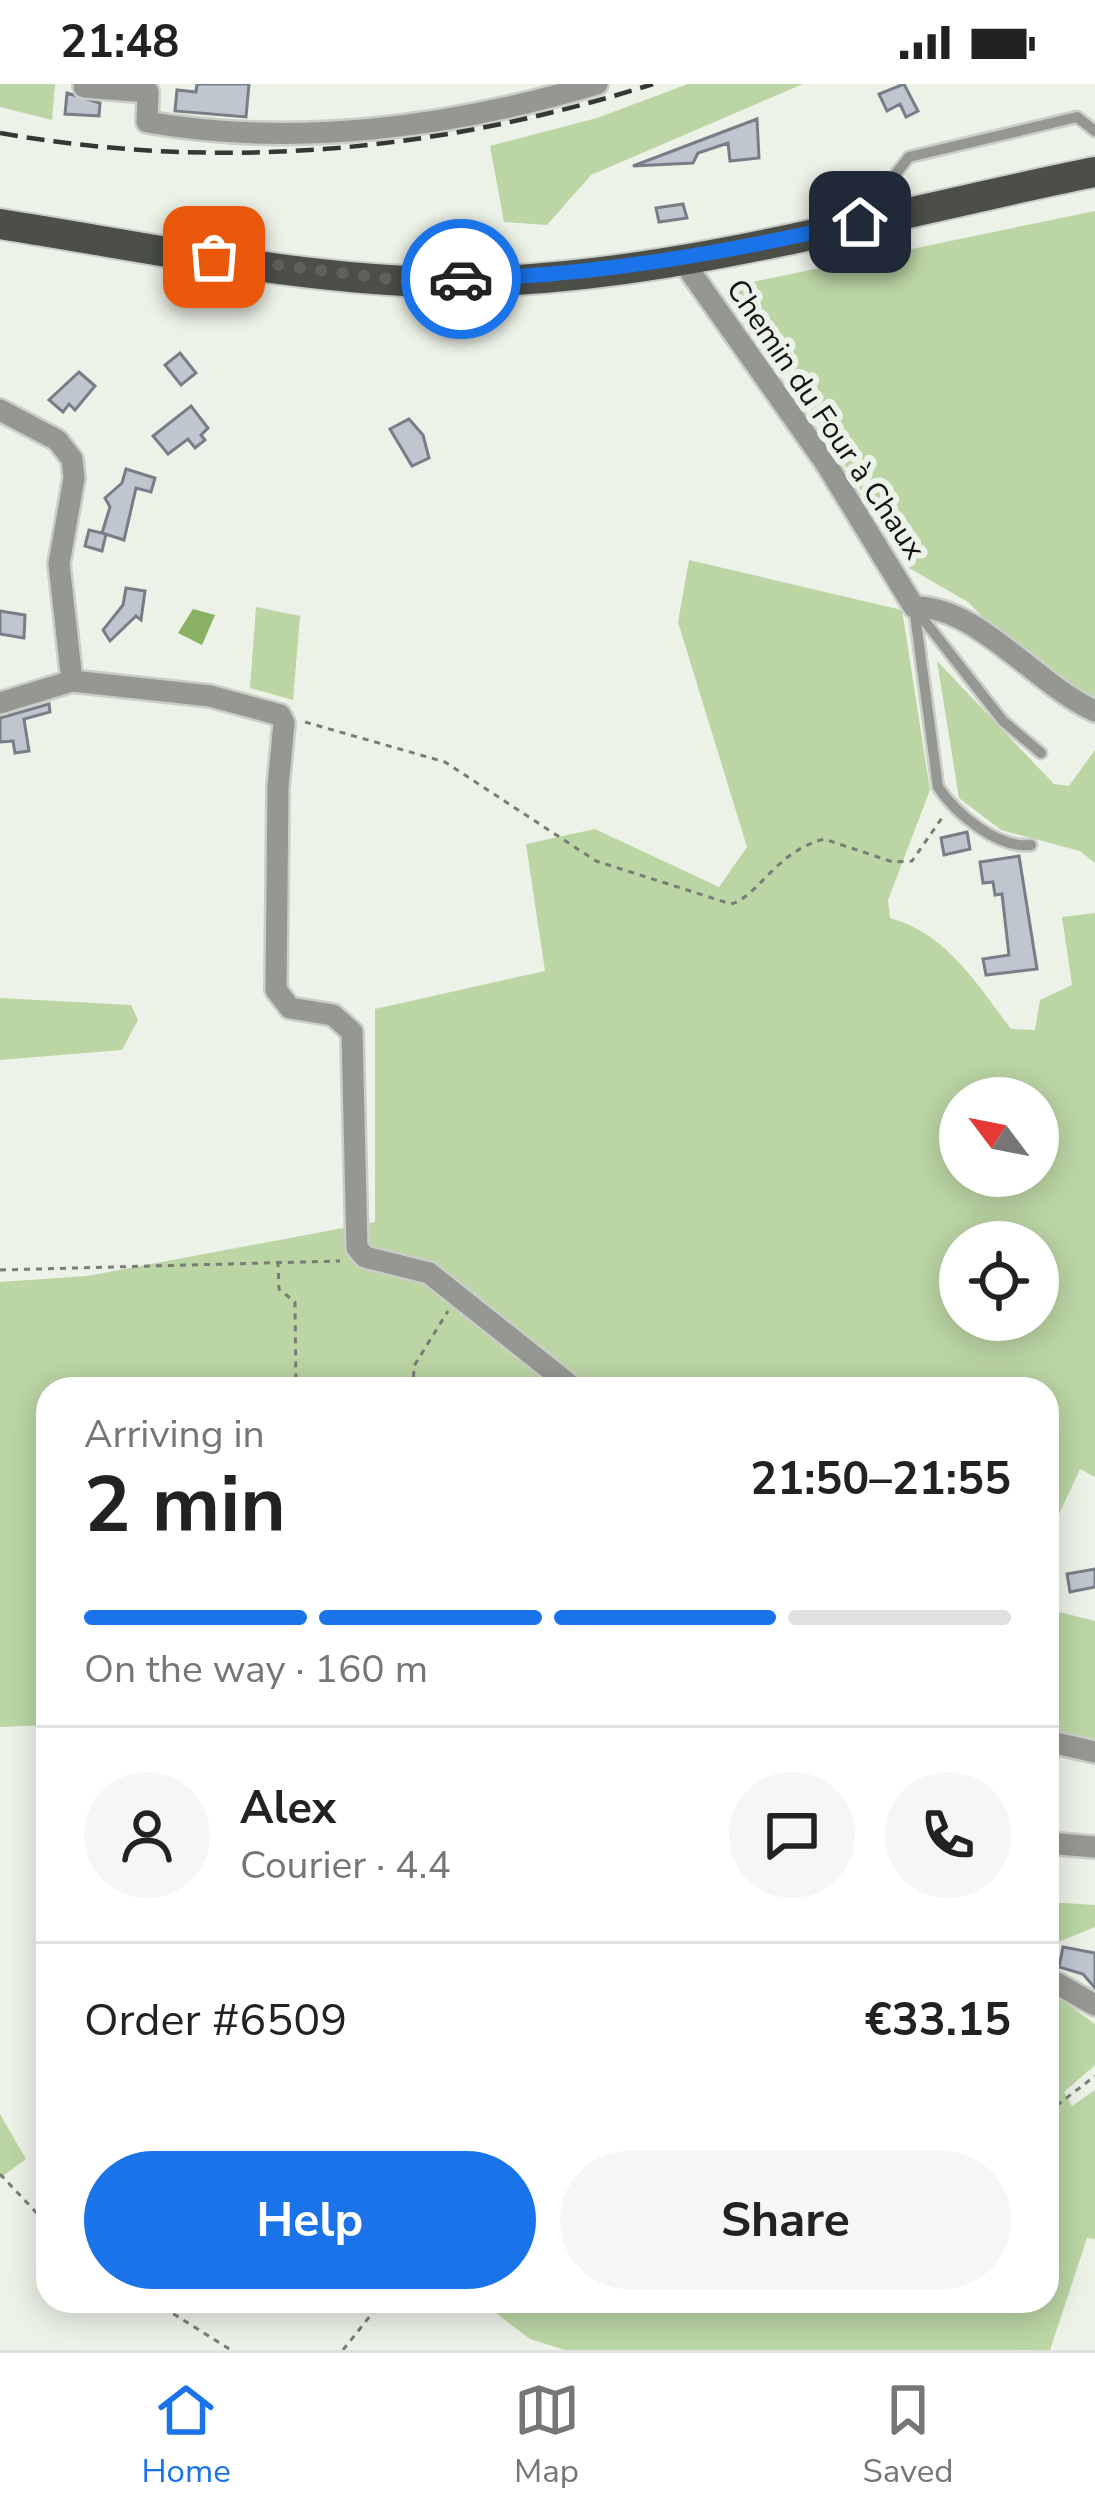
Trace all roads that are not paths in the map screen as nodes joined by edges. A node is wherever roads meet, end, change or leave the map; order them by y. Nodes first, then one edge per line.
1 (597, 84) edge
2 (85, 87) dead end
3 (1095, 131) edge
4 (1095, 157) edge
5 (1095, 172) edge
6 (873, 202) junction
7 (0, 205) edge
8 (0, 224) edge
9 (685, 256) junction
10 (0, 410) edge
11 (914, 608) junction
12 (72, 681) junction
13 (0, 704) edge
14 (1095, 712) edge
15 (1041, 753) dead end
16 (1031, 845) dead end
17 (560, 1377) edge
18 (1059, 1744) edge
19 (1095, 1752) edge
20 (1059, 1844) edge
21 (1095, 1847) edge
22 (1059, 1984) edge
23 (1095, 2005) edge

1 - 2 street
3 - 6 lane
4 - 6 main road
5 - 9 main road
6 - 7 main road
8 - 9 main road
9 - 11 street, Chemin du Four à Chaux
10 - 12 street
11 - 14 street
11 - 15 lane
11 - 16 lane, Chemin du Four à Chaux
12 - 13 street
12 - 17 street
18 - 19 street
20 - 21 street
22 - 23 street

